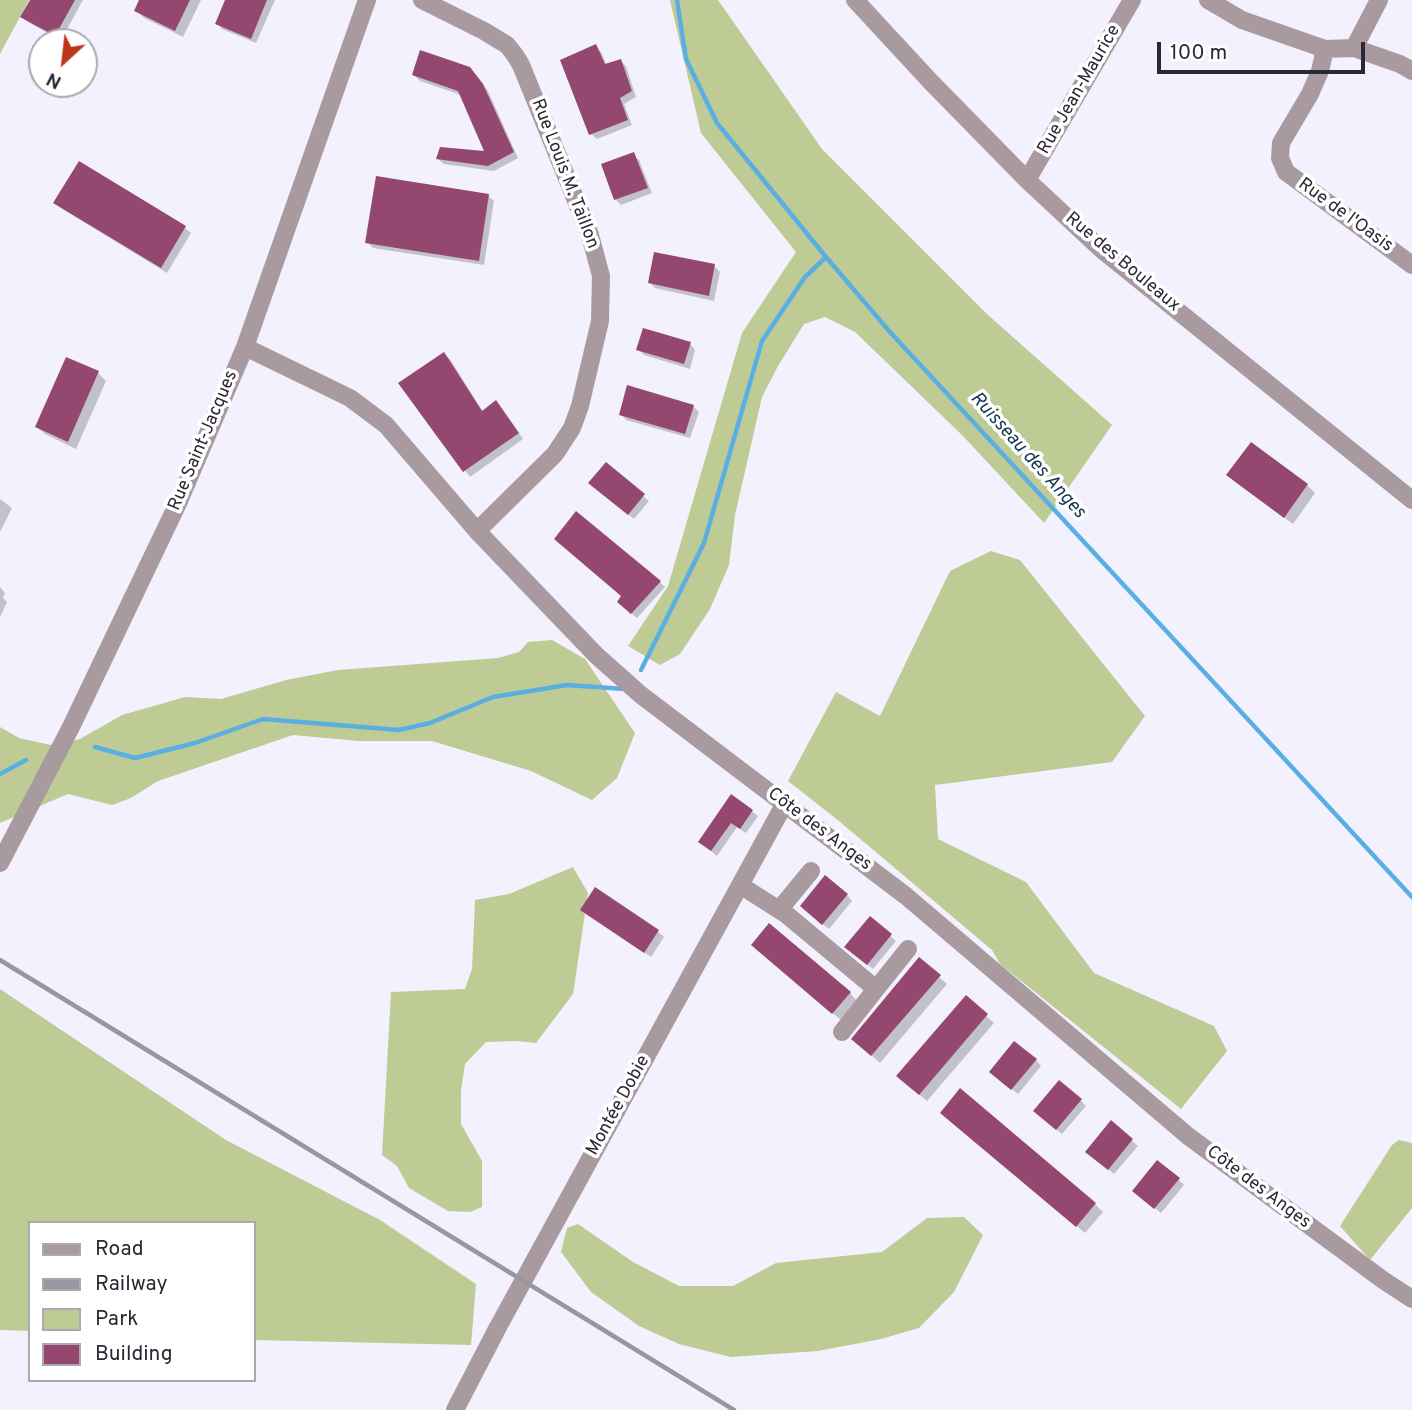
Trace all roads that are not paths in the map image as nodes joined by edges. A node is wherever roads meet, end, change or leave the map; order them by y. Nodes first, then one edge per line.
1 (367, 0) edge
2 (422, 0) edge
3 (855, 0) edge
4 (1132, 0) edge
5 (1208, 0) edge
6 (1379, 0) edge
7 (1325, 48) junction
8 (1354, 48) junction
9 (1412, 71) edge
10 (1027, 180) junction
11 (1412, 265) edge
12 (245, 346) junction
13 (1412, 500) edge
14 (477, 531) junction
15 (785, 803) junction
16 (0, 863) edge
17 (811, 871) dead end
18 (740, 884) junction
19 (779, 910) junction
20 (908, 949) dead end
21 (876, 989) junction
22 (842, 1032) dead end
23 (1412, 1299) edge
24 (455, 1410) edge

1 - 12 street, Rue Saint-Jacques
2 - 14 street, Rue Louis M. Taillon
3 - 10 street, Rue des Bouleaux
4 - 10 street, Rue Jean-Maurice
5 - 7 street
6 - 8 street
7 - 8 street
7 - 11 street, Rue de l'Oasis
8 - 9 street
10 - 13 street, Rue des Bouleaux
12 - 14 street, Côte des Anges
12 - 16 street, Rue Saint-Jacques
14 - 15 street, Côte des Anges
15 - 18 street, Montée Dobie
15 - 23 street, Côte des Anges
17 - 19 street
18 - 19 street
18 - 24 street, Montée Dobie
19 - 21 street
20 - 21 street
21 - 22 street

